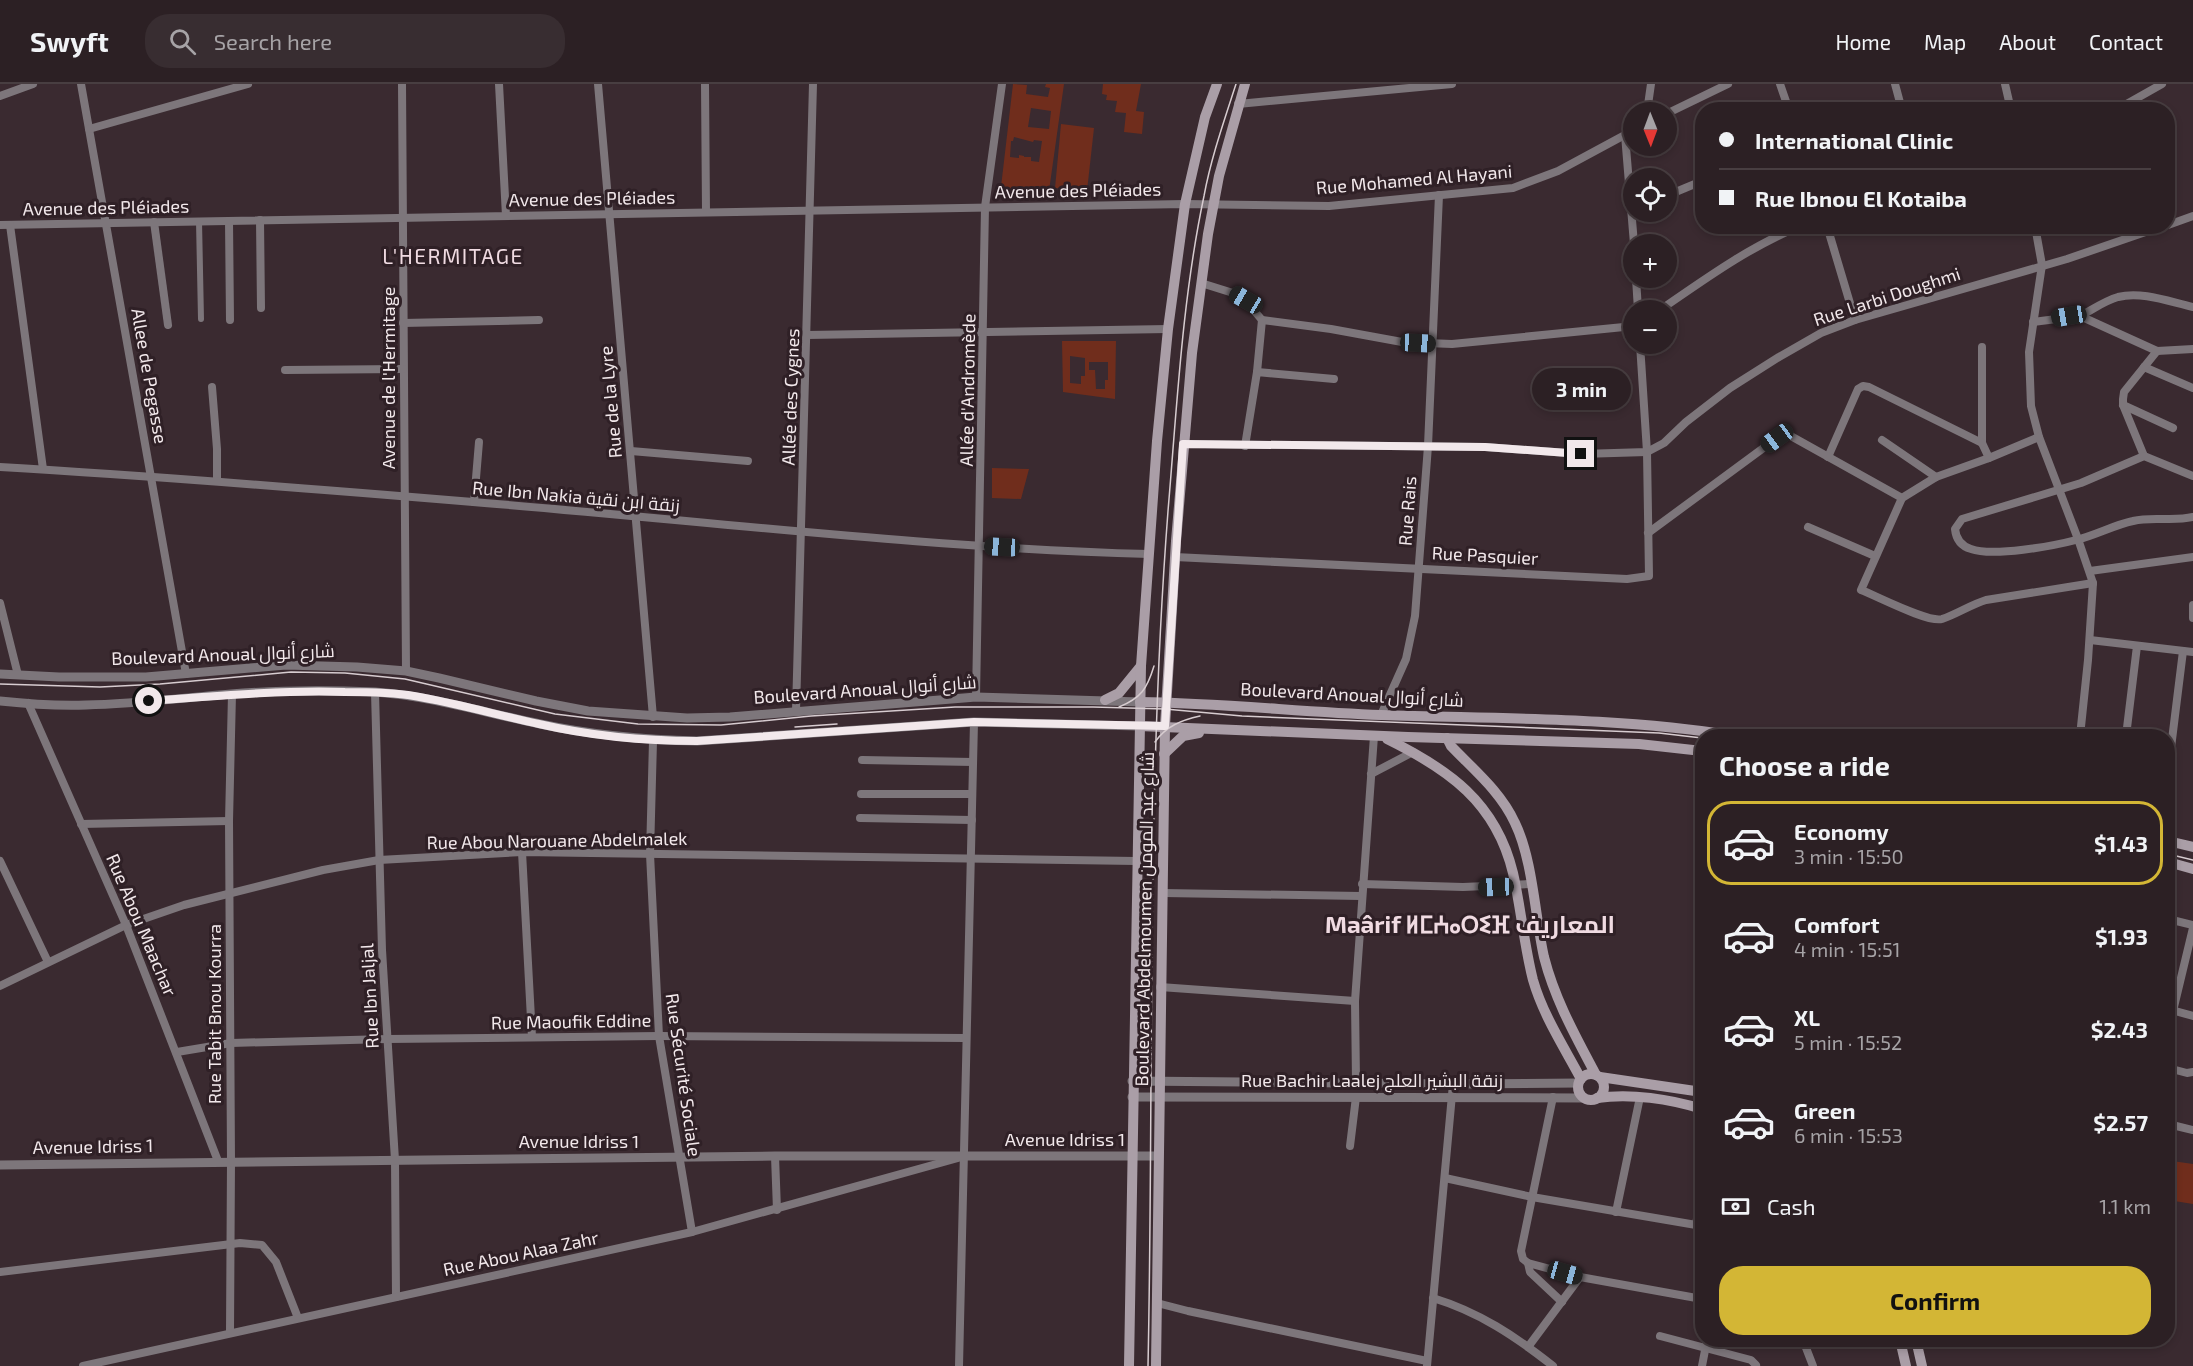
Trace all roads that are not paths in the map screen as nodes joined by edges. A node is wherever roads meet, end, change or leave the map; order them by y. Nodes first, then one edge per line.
1 (33, 84) edge
2 (81, 84) edge
3 (248, 84) edge
4 (402, 84) edge
5 (499, 84) edge
6 (598, 84) edge
7 (705, 84) edge
8 (813, 84) edge
9 (1002, 84) edge
10 (1216, 84) edge
11 (1245, 84) edge
12 (1452, 84) edge
13 (1651, 84) edge
14 (1728, 84) edge
15 (1780, 84) edge
16 (1895, 84) edge
17 (2006, 84) edge
18 (2162, 84) edge
19 (0, 96) edge
20 (1648, 102) edge
21 (1786, 102) edge
22 (1900, 102) edge
23 (2009, 102) edge
24 (2130, 102) edge
25 (1238, 104) junction
26 (1677, 109) edge
27 (89, 129) junction
28 (1623, 136) edge
29 (1695, 184) edge
30 (1677, 191) edge
31 (1439, 195) junction
32 (1185, 204) junction
33 (1212, 204) junction
34 (985, 207) junction
35 (810, 210) junction
36 (706, 212) junction
37 (610, 214) junction
38 (506, 216) junction
39 (2193, 216) edge
40 (403, 218) junction
41 (260, 220) junction
42 (199, 221) junction
43 (229, 221) junction
44 (154, 222) junction
45 (2175, 222) edge
46 (106, 223) junction
47 (0, 225) edge
48 (10, 225) junction
49 (1782, 234) edge
50 (1829, 234) edge
51 (2037, 234) edge
52 (2138, 234) edge
53 (2043, 265) junction
54 (1201, 282) junction
55 (1674, 300) edge
56 (2193, 307) edge
57 (261, 308) dead end
58 (2080, 316) junction
59 (201, 319) dead end
60 (230, 320) dead end
61 (539, 320) dead end
62 (1262, 320) junction
63 (1855, 320) junction
64 (2033, 322) junction
65 (403, 323) junction
66 (168, 325) dead end
67 (1623, 327) edge
68 (1168, 329) junction
69 (984, 332) junction
70 (807, 335) junction
71 (1434, 344) junction
72 (1982, 347) dead end
73 (2193, 349) edge
74 (2157, 351) junction
75 (1641, 354) edge
76 (2144, 367) junction
77 (403, 369) junction
78 (285, 370) dead end
79 (1257, 372) junction
80 (1334, 379) dead end
81 (212, 387) dead end
82 (2193, 387) edge
83 (2123, 405) junction
84 (2173, 428) dead end
85 (2038, 437) junction
86 (1881, 440) dead end
87 (478, 442) dead end
88 (1982, 443) junction
89 (1183, 444) junction
90 (1245, 446) junction
91 (1428, 446) junction
92 (631, 452) junction
93 (1647, 452) junction
94 (2144, 456) junction
95 (1828, 457) junction
96 (1989, 458) junction
97 (748, 461) dead end
98 (0, 467) edge
99 (43, 469) junction
100 (151, 476) junction
101 (2193, 476) edge
102 (1936, 477) junction
103 (217, 481) junction
104 (2059, 489) junction
105 (405, 497) junction
106 (1902, 498) junction
107 (474, 502) junction
108 (2193, 517) edge
109 (636, 518) junction
110 (1808, 527) dead end
111 (802, 532) junction
112 (1648, 533) junction
113 (2078, 539) junction
114 (979, 546) junction
115 (1149, 554) junction
116 (1875, 556) junction
117 (2193, 556) edge
118 (1175, 558) junction
119 (1419, 568) junction
120 (2090, 571) junction
121 (2093, 584) junction
122 (0, 603) edge
123 (2193, 605) edge
124 (2193, 618) edge
125 (2090, 640) junction
126 (2137, 646) junction
127 (2183, 651) junction
128 (2193, 652) edge
129 (1141, 666) junction
130 (406, 671) junction
131 (0, 674) edge
132 (186, 674) junction
133 (18, 675) junction
134 (375, 692) junction
135 (232, 694) junction
136 (976, 697) junction
137 (1105, 700) junction
138 (0, 701) edge
139 (1140, 702) junction
140 (1165, 702) junction
141 (28, 704) junction
142 (796, 711) junction
143 (1381, 715) junction
144 (653, 717) junction
145 (974, 722) junction
146 (1139, 726) junction
147 (1165, 726) junction
148 (2081, 729) edge
149 (2127, 729) edge
150 (2173, 729) edge
151 (1223, 730) junction
152 (1695, 730) edge
153 (1377, 736) junction
154 (1447, 738) junction
155 (653, 741) junction
156 (1695, 750) edge
157 (1413, 752) junction
158 (1164, 754) junction
159 (862, 760) dead end
160 (973, 762) junction
161 (1371, 774) junction
162 (861, 794) dead end
163 (972, 794) junction
164 (860, 818) dead end
165 (972, 820) junction
166 (229, 821) junction
167 (81, 824) junction
168 (2175, 843) edge
169 (2193, 847) edge
170 (522, 852) junction
171 (650, 854) junction
172 (970, 857) junction
173 (379, 860) junction
174 (0, 861) edge
175 (1136, 861) junction
176 (2175, 864) edge
177 (2193, 868) edge
178 (1362, 884) junction
179 (1531, 884) junction
180 (1515, 886) junction
181 (229, 893) junction
182 (1163, 894) junction
183 (1362, 896) junction
184 (2175, 921) edge
185 (126, 925) junction
186 (2193, 926) edge
187 (48, 962) junction
188 (0, 986) edge
189 (1160, 987) junction
190 (2175, 992) edge
191 (1355, 1001) junction
192 (2175, 1011) edge
193 (2193, 1016) edge
194 (659, 1036) junction
195 (532, 1037) junction
196 (966, 1038) junction
197 (388, 1039) junction
198 (231, 1043) junction
199 (177, 1052) junction
200 (2175, 1070) edge
201 (2193, 1072) edge
202 (1598, 1076) junction
203 (1159, 1080) junction
204 (1132, 1081) junction
205 (1580, 1081) junction
206 (1356, 1082) junction
207 (1453, 1084) junction
208 (1695, 1091) edge
209 (1132, 1097) junction
210 (1159, 1097) junction
211 (1356, 1097) junction
212 (1552, 1097) junction
213 (1640, 1097) junction
214 (1452, 1098) junction
215 (1584, 1098) junction
216 (1597, 1098) junction
217 (1695, 1107) edge
218 (2175, 1126) edge
219 (2193, 1130) edge
220 (1350, 1146) dead end
221 (775, 1156) junction
222 (962, 1156) junction
223 (1132, 1156) junction
224 (1158, 1156) junction
225 (678, 1157) junction
226 (394, 1160) junction
227 (218, 1161) junction
228 (231, 1161) junction
229 (0, 1165) edge
230 (1445, 1178) junction
231 (1532, 1197) junction
232 (777, 1210) junction
233 (1616, 1212) junction
234 (1695, 1224) edge
235 (692, 1232) junction
236 (230, 1244) junction
237 (1528, 1263) junction
238 (0, 1272) edge
239 (1580, 1277) junction
240 (396, 1297) junction
241 (1433, 1298) junction
242 (1695, 1298) edge
243 (1562, 1302) junction
244 (1157, 1303) junction
245 (298, 1318) junction
246 (230, 1333) junction
247 (1660, 1336) dead end
248 (1695, 1342) edge
249 (1528, 1347) junction
250 (1705, 1347) edge
251 (1714, 1347) edge
252 (1806, 1347) edge
253 (1902, 1347) edge
254 (1918, 1347) edge
255 (1427, 1364) edge
256 (1756, 1365) edge
257 (83, 1366) edge
258 (959, 1366) edge
259 (1129, 1366) edge
260 (1156, 1366) edge
261 (1553, 1366) edge
262 (1702, 1366) edge
263 (1813, 1366) edge
264 (1906, 1366) edge
265 (1922, 1366) edge

1 - 19 street
2 - 27 street, Allee de Pegasse
3 - 27 street
4 - 40 street, Avenue de l'Hermitage
5 - 38 street
6 - 37 street, Rue de la Lyre
7 - 36 street
8 - 35 street, Allée des Cygnes
9 - 34 street, Allée d'Andromède
10 - 32 main road, Boulevard Abdelmoumen شارع عبد المومن
11 - 25 main road, Boulevard Abdelmoumen شارع عبد المومن
12 - 25 street
13 - 20 street
14 - 26 street
15 - 21 street
16 - 22 street
17 - 23 street
18 - 24 street
25 - 33 main road, Boulevard Abdelmoumen شارع عبد المومن
27 - 46 street, Allee de Pegasse
28 - 31 street, Rue Mohamed Al Hayani
29 - 30 street
31 - 33 street, Rue Mohamed Al Hayani
31 - 71 street, Rue Rais
32 - 33 street, Rue Mohamed Al Hayani
32 - 34 street, Avenue des Pléiades
32 - 68 main road, Boulevard Abdelmoumen شارع عبد المومن
33 - 54 main road, Boulevard Abdelmoumen شارع عبد المومن
34 - 35 street, Avenue des Pléiades
34 - 69 street, Allée d'Andromède
35 - 36 street, Avenue des Pléiades
35 - 70 street, Allée des Cygnes
36 - 37 street, Avenue des Pléiades
37 - 38 street, Avenue des Pléiades
37 - 92 street, Rue de la Lyre
38 - 40 street, Avenue des Pléiades
39 - 45 street
40 - 41 street, Avenue des Pléiades
40 - 65 street, Avenue de l'Hermitage
41 - 43 street, Avenue des Pléiades
41 - 57 street
42 - 43 street, Avenue des Pléiades
42 - 44 street, Avenue des Pléiades
42 - 59 street
43 - 60 street
44 - 46 street, Avenue des Pléiades
44 - 66 street
46 - 48 street, Avenue des Pléiades
46 - 100 street, Allee de Pegasse
47 - 48 street, Avenue des Pléiades
48 - 99 street
49 - 55 street
50 - 63 street
51 - 53 street
52 - 53 street, Rue Larbi Doughmi
53 - 63 street, Rue Larbi Doughmi
53 - 64 street
54 - 62 street
54 - 89 main road, Boulevard Abdelmoumen شارع عبد المومن
56 - 58 street
58 - 64 street
58 - 74 street
61 - 65 street
62 - 71 street
62 - 79 street
63 - 93 street, Rue Larbi Doughmi
64 - 85 street
65 - 77 street, Avenue de l'Hermitage
67 - 71 street
68 - 69 street
68 - 115 main road, Boulevard Abdelmoumen شارع عبد المومن
69 - 70 street
69 - 114 street, Allée d'Andromède
70 - 111 street, Allée des Cygnes
71 - 91 street, Rue Rais
72 - 88 street
73 - 74 street
74 - 76 street
75 - 93 street
76 - 82 street
76 - 83 street
77 - 78 street
77 - 105 street, Avenue de l'Hermitage
79 - 80 street
79 - 90 street
81 - 103 street
83 - 84 street
83 - 94 street
85 - 96 street
85 - 104 street
86 - 102 street
87 - 107 street
88 - 95 street
88 - 96 street
89 - 90 street
89 - 118 main road, Boulevard Abdelmoumen شارع عبد المومن
90 - 91 street
91 - 93 street
91 - 119 street, Rue Rais
92 - 97 street
92 - 109 street, Rue de la Lyre
93 - 112 street
94 - 101 street
94 - 104 street
95 - 106 street
95 - 112 street
96 - 102 street
98 - 99 street, Rue Ibn Nakia زنقة ابن نقية
99 - 100 street, Rue Ibn Nakia زنقة ابن نقية
100 - 103 street, Rue Ibn Nakia زنقة ابن نقية
100 - 132 street, Allee de Pegasse
102 - 106 street
103 - 105 street, Rue Ibn Nakia زنقة ابن نقية
104 - 113 street
104 - 113 street
105 - 107 street, Rue Ibn Nakia زنقة ابن نقية
105 - 130 street, Avenue de l'Hermitage
106 - 116 street
107 - 109 street, Rue Ibn Nakia زنقة ابن نقية
108 - 113 street
109 - 111 street, Rue Ibn Nakia زنقة ابن نقية
109 - 144 street, Rue de la Lyre
110 - 116 street
111 - 114 street, Rue Ibn Nakia زنقة ابن نقية
111 - 142 street, Allée des Cygnes
112 - 119 street, Rue Pasquier
113 - 120 street
114 - 115 street, Rue Ibn Nakia زنقة ابن نقية
114 - 136 street, Allée d'Andromède
115 - 129 main road, Boulevard Abdelmoumen شارع عبد المومن
116 - 121 street
117 - 120 street
118 - 119 street, Rue Pasquier
118 - 140 main road, Boulevard Abdelmoumen شارع عبد المومن
119 - 143 street, Rue Rais
120 - 121 street
121 - 125 street
122 - 133 street
123 - 124 street
125 - 126 street
125 - 148 street
126 - 127 street
126 - 149 street
127 - 128 street
127 - 150 street
129 - 137 main road
129 - 139 main road, Boulevard Abdelmoumen شارع عبد المومن
130 - 132 street, Boulevard Anoual شارع أنوال
130 - 144 street, Boulevard Anoual شارع أنوال
131 - 133 street, Boulevard Anoual شارع أنوال
132 - 133 street, Boulevard Anoual شارع أنوال
134 - 135 street, Boulevard Anoual شارع أنوال
134 - 155 street, Boulevard Anoual شارع أنوال
134 - 173 street, Rue Ibn Jaljal
135 - 141 street, Boulevard Anoual شارع أنوال
135 - 166 street, Rue Tabit Bnou Kourra
136 - 137 street, Boulevard Anoual شارع أنوال
136 - 142 street, Boulevard Anoual شارع أنوال
137 - 139 street, Boulevard Anoual شارع أنوال
138 - 141 street, Boulevard Anoual شارع أنوال
139 - 140 main road, Boulevard Anoual شارع أنوال
139 - 146 main road, Boulevard Abdelmoumen شارع عبد المومن
140 - 143 main road, Boulevard Anoual شارع أنوال
140 - 147 main road, Boulevard Abdelmoumen شارع عبد المومن
141 - 167 street, Rue Abou Maachar
142 - 144 street, Boulevard Anoual شارع أنوال
143 - 152 main road, Boulevard Anoual شارع أنوال
145 - 146 street, Boulevard Anoual شارع أنوال
145 - 155 street, Boulevard Anoual شارع أنوال
145 - 160 street
146 - 147 main road, Boulevard Anoual شارع أنوال
146 - 175 main road, Boulevard Abdelmoumen شارع عبد المومن
147 - 151 main road, Boulevard Anoual شارع أنوال
147 - 158 main road, Boulevard Abdelmoumen شارع عبد المومن
151 - 153 main road, Boulevard Anoual شارع أنوال
151 - 158 main road
153 - 154 main road, Boulevard Anoual شارع أنوال
153 - 157 main road
153 - 161 street
154 - 156 main road, Boulevard Anoual شارع أنوال
154 - 179 main road
155 - 171 street, Rue Sécurité Sociale
157 - 161 street
157 - 180 main road
158 - 182 main road, Boulevard Abdelmoumen شارع عبد المومن
159 - 160 street
160 - 163 street
161 - 178 street
162 - 163 street
163 - 165 street
164 - 165 street
165 - 172 street
166 - 167 street
166 - 181 street, Rue Tabit Bnou Kourra
167 - 185 street, Rue Abou Maachar
168 - 169 main road
170 - 171 street, Rue Abou Narouane Abdelmalek
170 - 173 street, Rue Abou Narouane Abdelmalek
170 - 195 street
171 - 172 street, Rue Abou Narouane Abdelmalek
171 - 194 street, Rue Sécurité Sociale
172 - 175 street, Rue Abou Narouane Abdelmalek
172 - 196 street
173 - 181 street, Rue Abou Narouane Abdelmalek
173 - 197 street, Rue Ibn Jaljal
174 - 187 street
175 - 204 main road, Boulevard Abdelmoumen شارع عبد المومن
176 - 177 main road
178 - 180 street
178 - 183 street
179 - 180 street
179 - 202 main road
180 - 205 main road
181 - 185 street, Rue Abou Narouane Abdelmalek
181 - 198 street, Rue Tabit Bnou Kourra
182 - 183 street
182 - 189 main road, Boulevard Abdelmoumen شارع عبد المومن
183 - 191 street
184 - 186 street
185 - 187 street, Rue Abou Narouane Abdelmalek
185 - 199 street, Rue Abou Maachar
186 - 190 street
187 - 188 street, Rue Abou Narouane Abdelmalek
189 - 191 street
189 - 203 main road, Boulevard Abdelmoumen شارع عبد المومن
191 - 206 street
192 - 193 street
194 - 195 street, Rue Maoufik Eddine
194 - 196 street, Rue Maoufik Eddine
194 - 225 street, Rue Sécurité Sociale
195 - 197 street, Rue Maoufik Eddine
196 - 222 street
197 - 198 street, Rue Maoufik Eddine
197 - 226 street, Rue Ibn Jaljal
198 - 199 street, Rue Maoufik Eddine
198 - 228 street, Rue Tabit Bnou Kourra
199 - 227 street, Rue Abou Maachar
200 - 201 street
202 - 205 main road
202 - 208 main road
202 - 216 main road
203 - 204 street, Rue Bachir Laalej زنقة البشير العلج
203 - 206 street, Rue Bachir Laalej زنقة البشير العلج
203 - 210 main road, Boulevard Abdelmoumen شارع عبد المومن
204 - 209 main road, Boulevard Abdelmoumen شارع عبد المومن
205 - 207 street, Rue Bachir Laalej زنقة البشير العلج
205 - 215 main road
206 - 207 street, Rue Bachir Laalej زنقة البشير العلج
207 - 214 street
209 - 210 street, Rue Bachir Laalej زنقة البشير العلج
209 - 223 main road, Boulevard Abdelmoumen شارع عبد المومن
210 - 211 street, Rue Bachir Laalej زنقة البشير العلج
210 - 224 main road, Boulevard Abdelmoumen شارع عبد المومن
211 - 214 street, Rue Bachir Laalej زنقة البشير العلج
211 - 220 street
212 - 214 street, Rue Bachir Laalej زنقة البشير العلج
212 - 215 street, Rue Bachir Laalej زنقة البشير العلج
212 - 231 street
213 - 216 main road
213 - 217 main road
213 - 233 street
214 - 230 street
215 - 216 main road
218 - 219 street
221 - 222 street, Avenue Idriss 1
221 - 225 street, Avenue Idriss 1
221 - 232 street
222 - 223 street, Avenue Idriss 1
222 - 232 street, Rue Abou Alaa Zahr
222 - 258 street
223 - 224 street, Avenue Idriss 1
223 - 259 main road, Boulevard Abdelmoumen شارع عبد المومن
224 - 244 main road, Boulevard Abdelmoumen شارع عبد المومن
225 - 226 street, Avenue Idriss 1
225 - 235 street, Rue Sécurité Sociale
226 - 228 street, Avenue Idriss 1
226 - 240 street, Rue Ibn Jaljal
227 - 228 street, Avenue Idriss 1
227 - 229 street, Avenue Idriss 1
228 - 236 street, Rue Tabit Bnou Kourra
230 - 231 street
230 - 241 street
231 - 233 street
231 - 237 street
232 - 235 street, Rue Abou Alaa Zahr
233 - 234 street
235 - 240 street, Rue Abou Alaa Zahr
236 - 238 street
236 - 245 street
236 - 246 street, Rue Tabit Bnou Kourra
237 - 239 street
237 - 243 street
239 - 242 street
239 - 243 street
240 - 245 street, Rue Abou Alaa Zahr
241 - 249 street
241 - 255 street
243 - 249 street
244 - 255 street
244 - 260 main road, Boulevard Abdelmoumen شارع عبد المومن
245 - 246 street, Rue Abou Alaa Zahr
246 - 257 street, Rue Abou Alaa Zahr
247 - 248 street
249 - 261 street
250 - 262 street
251 - 256 street
252 - 263 street
253 - 264 main road
254 - 265 main road

